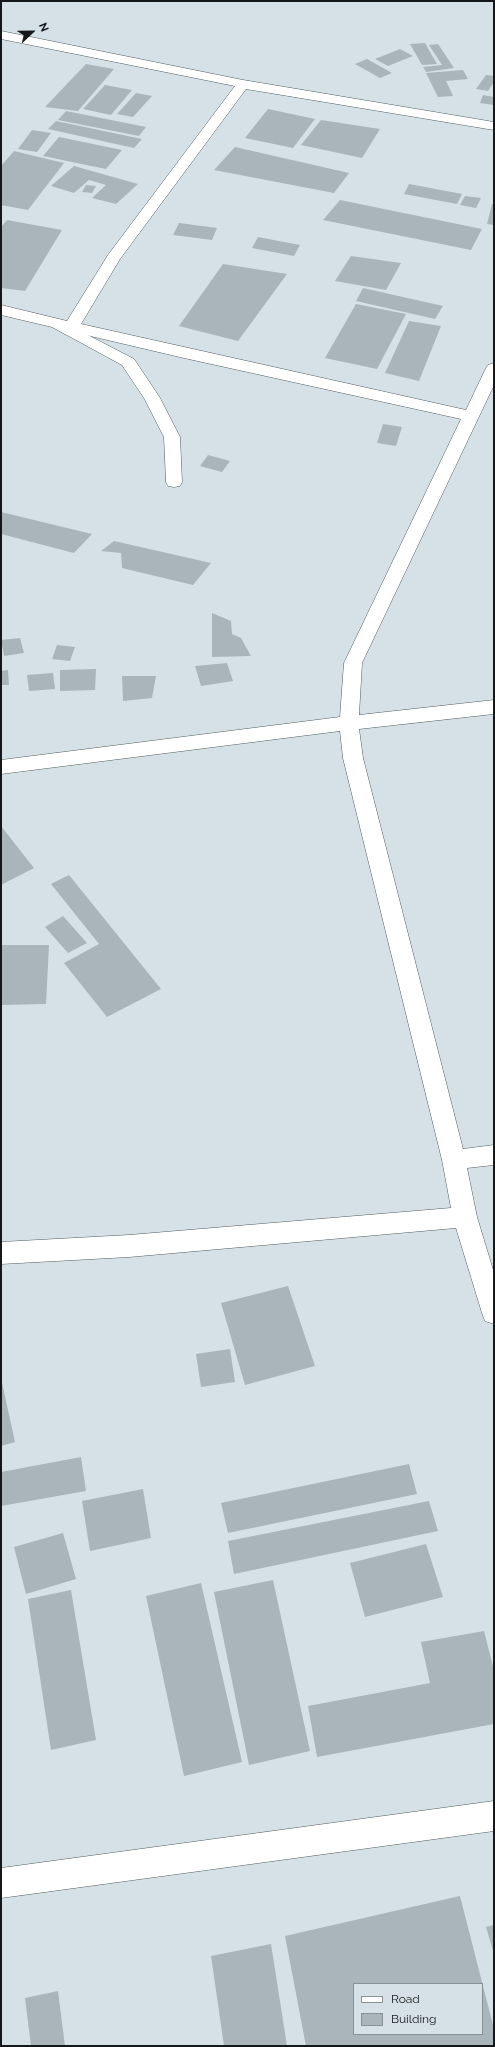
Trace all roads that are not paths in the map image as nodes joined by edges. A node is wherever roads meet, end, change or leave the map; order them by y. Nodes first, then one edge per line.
1 (1, 35) edge
2 (243, 84) junction
3 (494, 126) edge
4 (1, 310) edge
5 (64, 325) junction
6 (494, 368) edge
7 (469, 416) junction
8 (174, 482) dead end
9 (494, 707) edge
10 (349, 723) junction
11 (1, 767) edge
12 (494, 1155) edge
13 (454, 1160) junction
14 (465, 1217) junction
15 (1, 1253) edge
16 (494, 1313) edge
17 (494, 1816) edge
18 (1, 1883) edge

1 - 2 street
2 - 3 street
2 - 5 street
4 - 5 street
5 - 7 street
5 - 8 street
6 - 7 street
7 - 10 street
9 - 10 street
10 - 11 street
10 - 13 street
12 - 13 street
13 - 14 street
14 - 15 street
14 - 16 street
17 - 18 street

